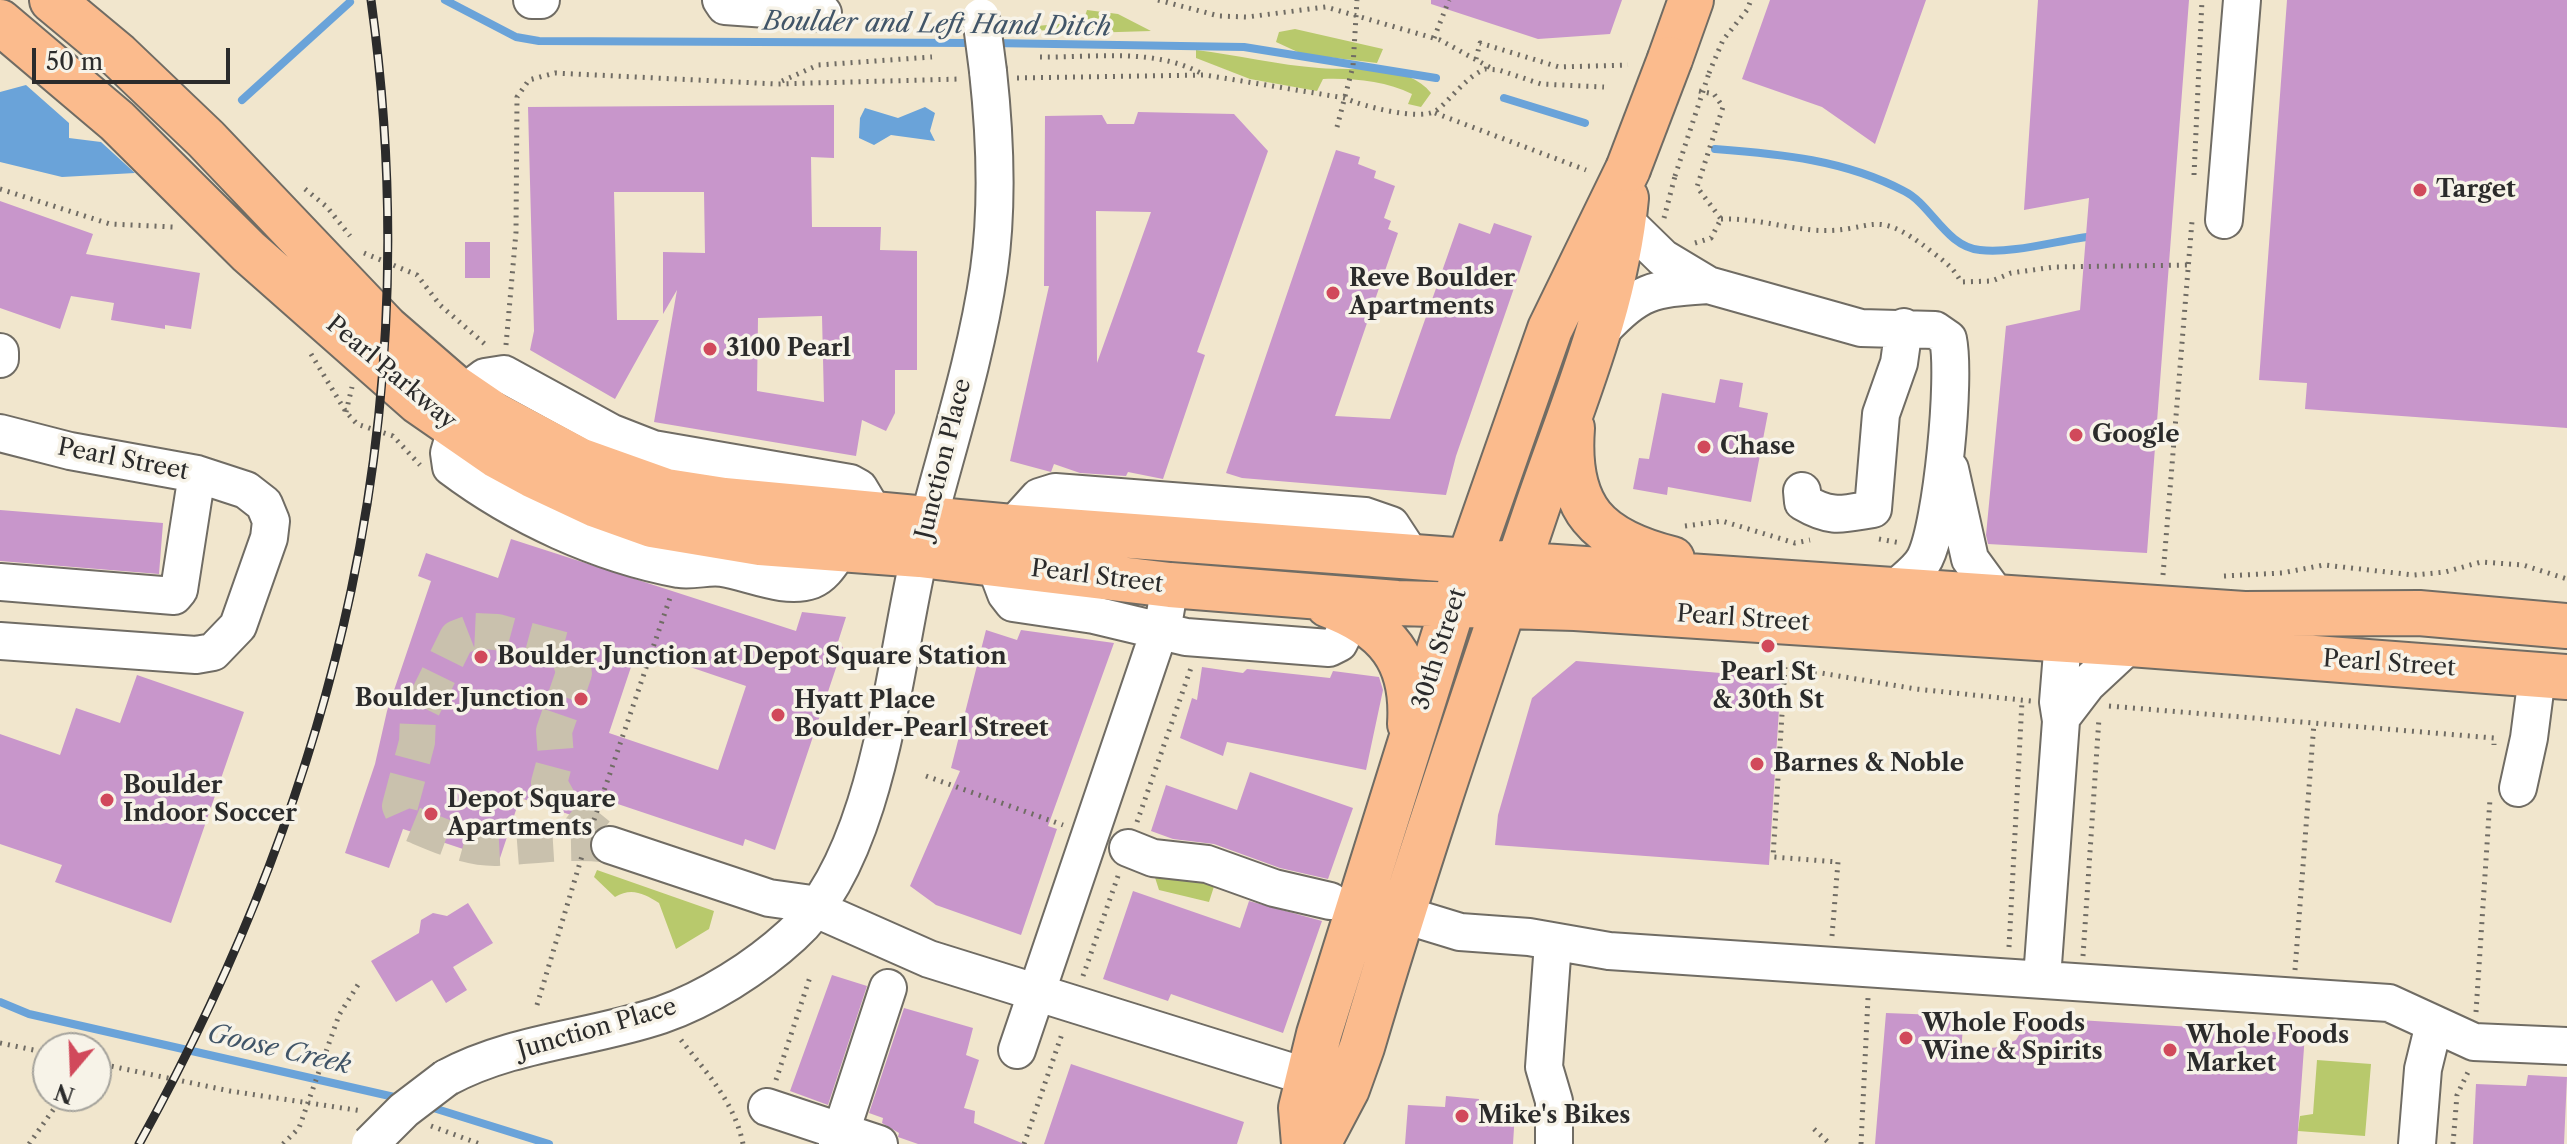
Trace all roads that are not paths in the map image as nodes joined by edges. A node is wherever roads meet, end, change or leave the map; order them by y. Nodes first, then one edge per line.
1 (52, 0) edge
2 (532, 0) edge
3 (541, 0) edge
4 (721, 0) edge
5 (1691, 0) edge
6 (2242, 0) edge
7 (979, 9) edge
8 (823, 13) dead end
9 (0, 22) edge
10 (1607, 170) junction
11 (2208, 219) road end
12 (1643, 225) junction
13 (1708, 285) junction
14 (1904, 327) junction
15 (1601, 331) junction
16 (0, 352) edge
17 (0, 359) edge
18 (1575, 396) junction
19 (460, 411) junction
20 (0, 433) edge
21 (1946, 452) junction
22 (197, 474) junction
23 (1802, 491) dead end
24 (925, 536) junction
25 (1004, 546) junction
26 (841, 549) junction
27 (1468, 561) junction
28 (1518, 564) junction
29 (1752, 579) junction
30 (0, 582) edge
31 (1170, 585) junction
32 (1895, 589) junction
33 (1303, 596) junction
34 (1997, 596) junction
35 (2113, 605) junction
36 (1453, 606) junction
37 (1504, 607) junction
38 (1353, 615) junction
39 (2567, 626) edge
40 (1158, 631) junction
41 (2063, 640) junction
42 (0, 641) edge
43 (2130, 644) junction
44 (2552, 676) edge
45 (2060, 710) junction
46 (1409, 742) junction
47 (2505, 787) road end
48 (596, 839) road end
49 (1128, 848) road end
50 (1330, 901) dead end
51 (818, 907) junction
52 (1401, 914) junction
53 (1553, 943) junction
54 (2025, 977) junction
55 (888, 988) dead end
56 (1036, 992) junction
57 (2434, 1024) junction
58 (2567, 1046) edge
59 (1017, 1050) dead end
60 (1308, 1077) junction
61 (767, 1107) dead end
62 (368, 1128) edge
63 (839, 1137) edge
64 (879, 1144) edge
65 (1304, 1144) edge
66 (1318, 1144) edge
67 (1554, 1144) edge
68 (2417, 1144) edge

1 - 19 main road, Pearl Parkway
2 - 3 street
4 - 8 street
5 - 10 main road, 30th Street, bridge
6 - 11 street
7 - 24 street, Junction Place, bridge
9 - 19 main road, Pearl Parkway
10 - 12 main road, 30th Street
10 - 27 main road, 30th Street
12 - 13 street
12 - 15 main road, 30th Street
13 - 14 street
13 - 15 street
14 - 21 street
14 - 23 street
15 - 18 main road, 30th Street
16 - 17 street
18 - 28 main road, 30th Street
18 - 29 main road
19 - 24 main road, Pearl Parkway
19 - 26 main road, Pearl Parkway
19 - 26 street
20 - 22 street, Pearl Street
21 - 32 street
21 - 34 street
22 - 30 street
22 - 42 street, Pearl Street
24 - 25 main road, Pearl Street
24 - 26 main road, Pearl Parkway
24 - 51 street, Junction Place
25 - 27 main road, Pearl Street
25 - 31 main road, Pearl Street
25 - 40 street
27 - 28 main road, Pearl Street
27 - 36 main road, 30th Street
28 - 29 main road, Pearl Street
28 - 37 main road, 30th Street
29 - 32 main road, Pearl Street
31 - 33 main road, Pearl Street
31 - 40 street
32 - 34 main road, Pearl Street
33 - 36 main road, Pearl Street
33 - 38 main road
34 - 35 main road, Pearl Street
35 - 39 main road, Pearl Street
35 - 41 street
36 - 37 main road, Pearl Street
36 - 46 main road, 30th Street
37 - 41 main road, Pearl Street
37 - 52 main road, 30th Street
38 - 40 street
38 - 46 main road
40 - 56 street
41 - 43 main road, Pearl Street
41 - 45 street
43 - 44 main road, Pearl Street
43 - 45 street
44 - 47 street
45 - 54 street
46 - 60 main road, 30th Street
48 - 51 street
49 - 50 street
51 - 56 street
51 - 62 street, Junction Place, bridge
52 - 53 street
52 - 66 main road, 30th Street
53 - 54 street
53 - 67 street
54 - 57 street
55 - 63 street
56 - 59 street
56 - 60 street
57 - 58 street
57 - 68 street
60 - 65 main road, 30th Street
61 - 63 street
63 - 64 street

